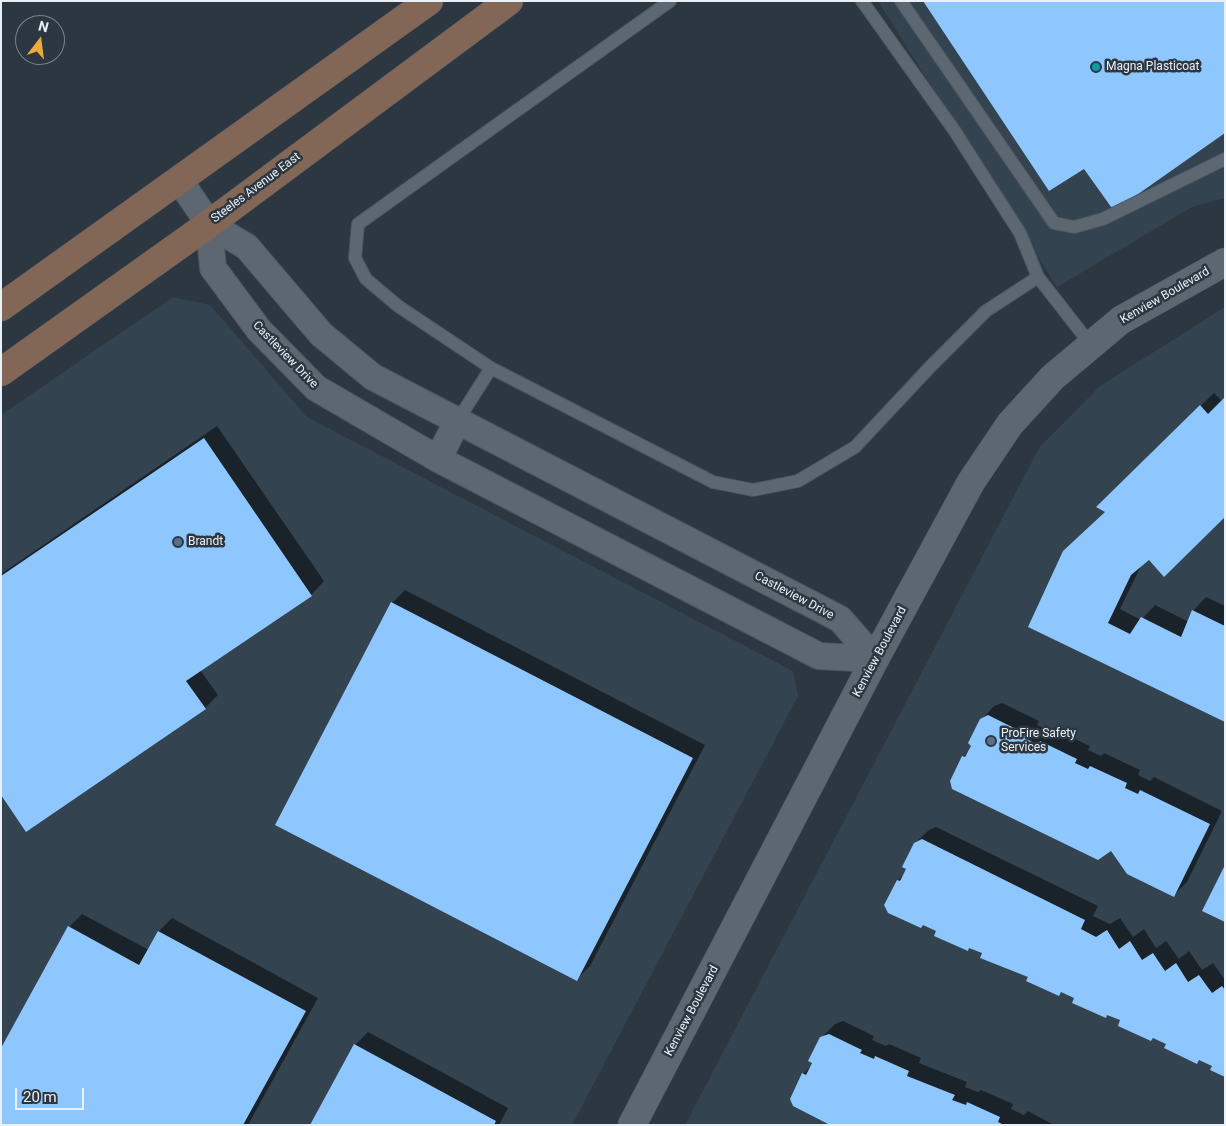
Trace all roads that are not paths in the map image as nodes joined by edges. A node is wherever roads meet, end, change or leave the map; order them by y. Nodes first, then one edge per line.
1 (429, 1) edge
2 (508, 1) edge
3 (670, 1) edge
4 (862, 1) edge
5 (901, 1) edge
6 (1225, 159) edge
7 (180, 181) junction
8 (209, 224) junction
9 (1225, 262) edge
10 (1038, 277) junction
11 (1, 307) edge
12 (1092, 345) junction
13 (491, 368) junction
14 (1, 372) edge
15 (458, 420) junction
16 (438, 459) junction
17 (875, 659) junction
18 (632, 1125) edge

1 - 7 main road
2 - 8 main road, Steeles Avenue East
3 - 13 lane
4 - 10 lane
5 - 6 lane
7 - 8 street, Castleview Drive
7 - 11 main road
8 - 14 main road, Steeles Avenue East
8 - 15 street, Castleview Drive
8 - 16 street, Castleview Drive
9 - 12 street, Kenview Boulevard
10 - 12 lane
10 - 13 lane
12 - 17 street, Kenview Boulevard
13 - 15 lane
15 - 16 street
15 - 17 street, Castleview Drive
16 - 17 street, Castleview Drive
17 - 18 street, Kenview Boulevard

